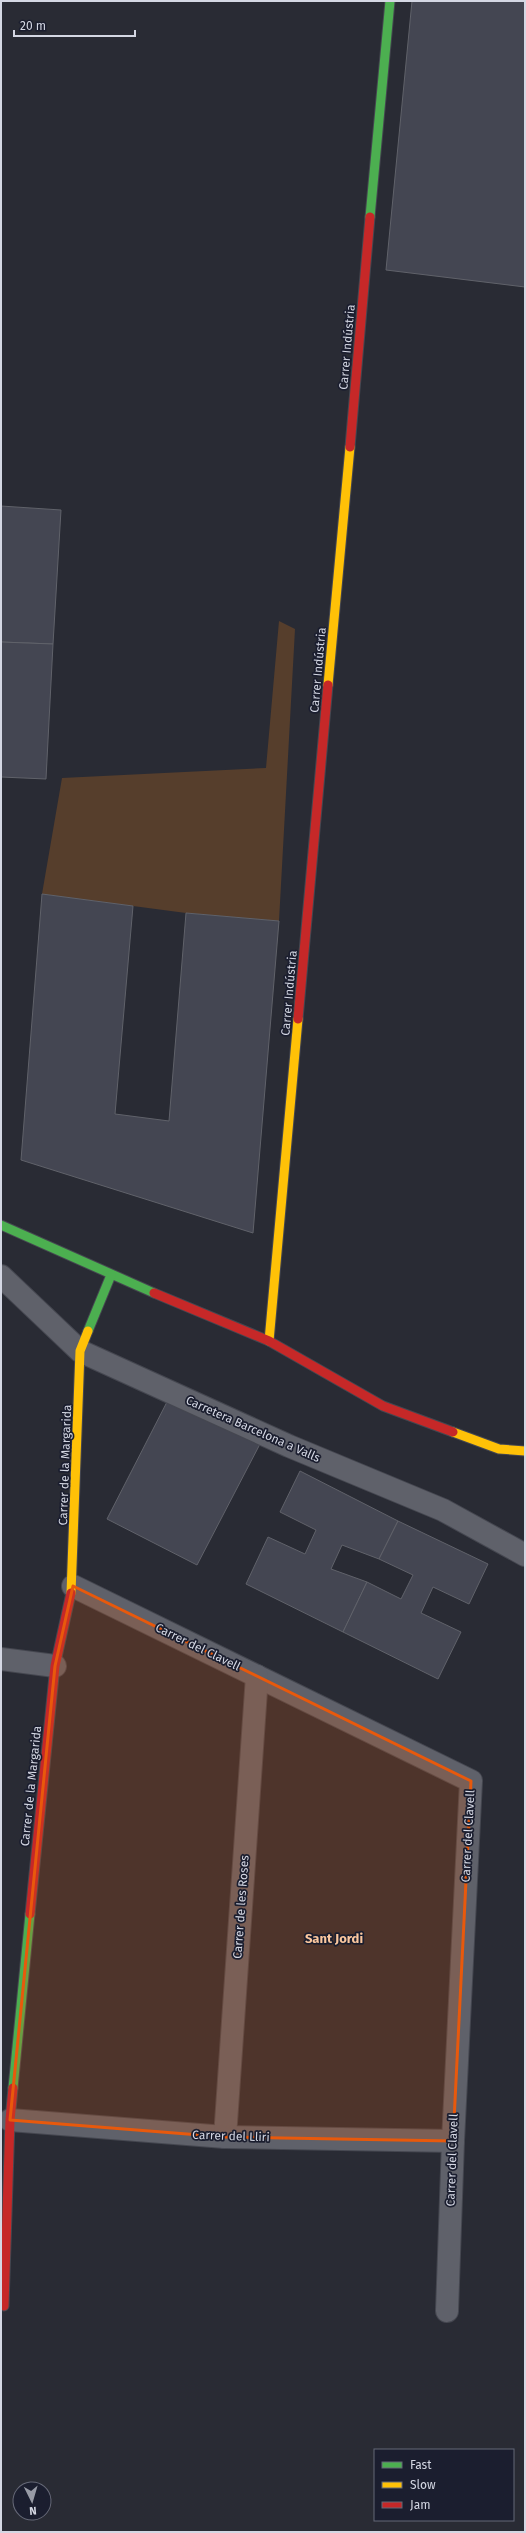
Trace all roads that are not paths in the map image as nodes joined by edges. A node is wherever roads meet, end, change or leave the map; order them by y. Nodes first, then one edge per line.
1 (390, 1) edge
2 (1, 1225) edge
3 (110, 1275) junction
4 (1, 1276) edge
5 (269, 1341) junction
6 (80, 1351) junction
7 (525, 1451) edge
8 (525, 1555) edge
9 (73, 1586) junction
10 (1, 1659) edge
11 (55, 1666) junction
12 (257, 1676) junction
13 (10, 2120) junction
14 (225, 2137) junction
15 (453, 2141) junction
16 (4, 2306) dead end
17 (447, 2311) dead end

1 - 5 street, Carrer Indústria
2 - 3 street
3 - 5 street
3 - 6 street, Carrer de la Margarida
4 - 6 street, Carretera Barcelona a Valls
5 - 7 street
6 - 8 street, Carretera Barcelona a Valls
6 - 9 street, Carrer de la Margarida
9 - 11 street, Carrer de la Margarida
9 - 12 street, Carrer del Clavell
10 - 11 street
11 - 13 street, Carrer de la Margarida
12 - 14 street, Carrer de les Roses
12 - 15 street, Carrer del Clavell
13 - 14 street, Carrer del Lliri
13 - 16 street, Carrer de la Margarida
14 - 15 street, Carrer del Lliri
15 - 17 street, Carrer del Clavell

